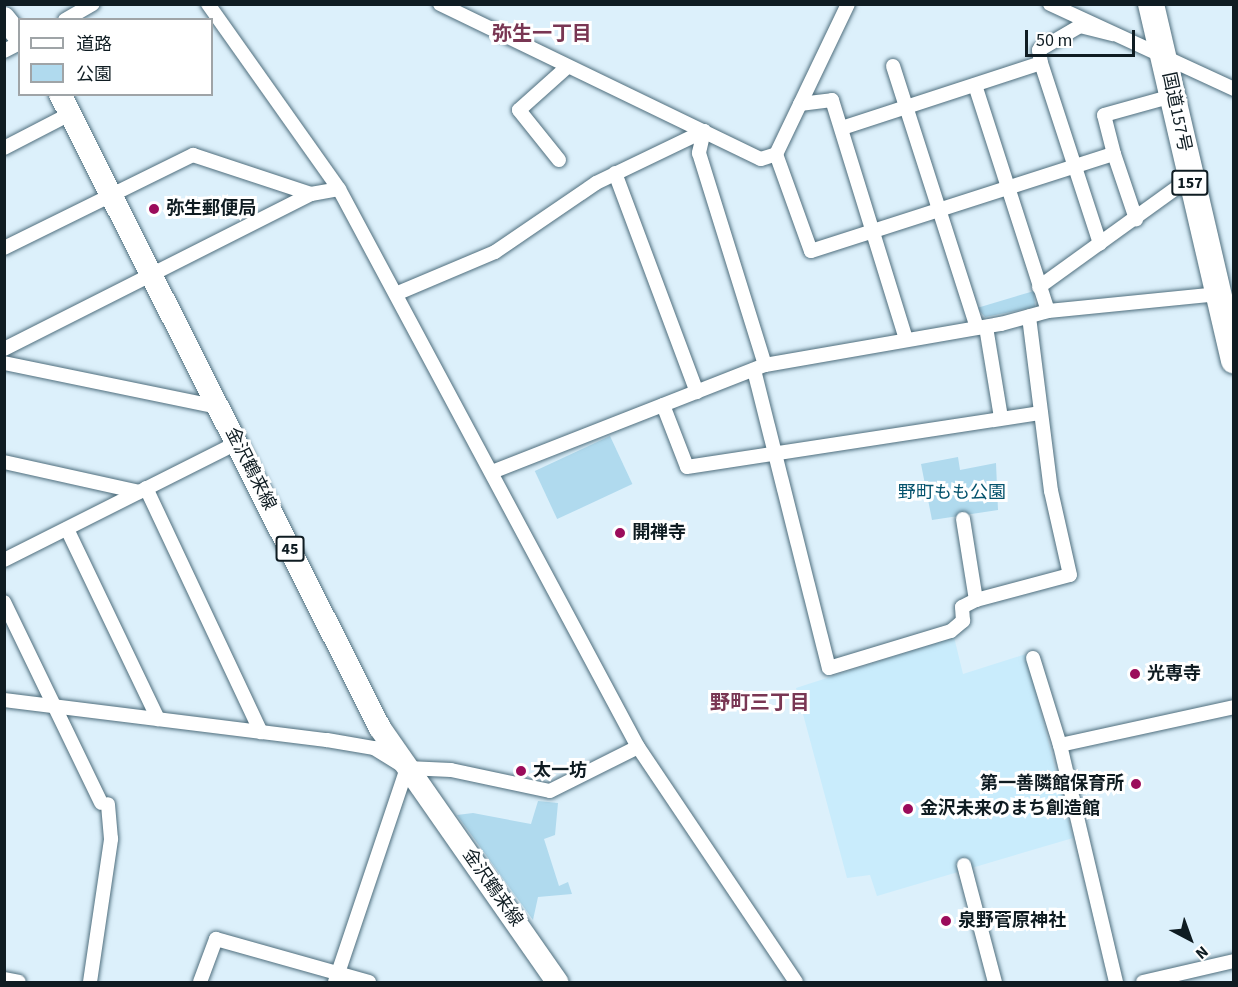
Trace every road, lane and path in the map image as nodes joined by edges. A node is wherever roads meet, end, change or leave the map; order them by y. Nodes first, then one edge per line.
1 (93, 4) edge
2 (208, 4) edge
3 (440, 4) edge
4 (848, 4) edge
5 (1050, 4) edge
6 (1151, 4) edge
7 (4, 18) edge
8 (68, 18) edge
9 (1113, 34) junction
10 (18, 37) edge
11 (18, 41) edge
12 (4, 51) edge
13 (1164, 58) junction
14 (1041, 63) junction
15 (893, 66) dead end
16 (566, 68) junction
17 (975, 85) junction
18 (1233, 88) edge
19 (1172, 96) junction
20 (65, 104) edge
21 (800, 104) junction
22 (907, 107) junction
23 (842, 128) junction
24 (704, 131) junction
25 (4, 148) edge
26 (776, 154) junction
27 (1114, 154) junction
28 (559, 160) dead end
29 (1076, 166) junction
30 (615, 173) junction
31 (1189, 179) junction
32 (339, 189) junction
33 (1007, 189) junction
34 (311, 194) junction
35 (112, 195) junction
36 (940, 210) junction
37 (1137, 219) junction
38 (873, 232) junction
39 (1100, 244) junction
40 (4, 248) edge
41 (152, 277) junction
42 (1040, 287) junction
43 (398, 293) junction
44 (1219, 294) junction
45 (1048, 311) junction
46 (1029, 316) junction
47 (981, 328) junction
48 (1231, 331) edge
49 (906, 339) junction
50 (4, 349) edge
51 (1233, 360) edge
52 (4, 363) edge
53 (760, 367) junction
54 (697, 392) junction
55 (663, 405) junction
56 (218, 407) junction
57 (1041, 413) junction
58 (1001, 418) junction
59 (237, 442) junction
60 (773, 454) junction
61 (4, 462) edge
62 (492, 472) junction
63 (143, 490) junction
64 (963, 519) dead end
65 (67, 529) junction
66 (4, 560) edge
67 (976, 600) junction
68 (4, 602) edge
69 (1033, 658) dead end
70 (4, 700) edge
71 (57, 706) junction
72 (1233, 707) edge
73 (158, 719) junction
74 (261, 732) junction
75 (1060, 745) junction
76 (638, 747) junction
77 (407, 768) junction
78 (964, 865) dead end
79 (1233, 961) edge
80 (4, 979) edge
81 (336, 979) edge
82 (19, 982) edge
83 (90, 982) edge
84 (200, 982) edge
85 (369, 982) edge
86 (556, 982) edge
87 (796, 982) edge
88 (995, 982) edge
89 (1116, 982) edge
90 (1143, 982) edge

1 - 8 street
2 - 32 street
3 - 16 street
4 - 21 street
5 - 9 street
6 - 13 highway, 国道157号 / 157
7 - 10 main road
9 - 13 street
9 - 14 street
11 - 12 street
13 - 18 street
13 - 19 highway, 国道157号 / 157
14 - 17 street
14 - 29 street
15 - 22 street
16 - 24 street
16 - 28 street
17 - 22 street
17 - 33 street
19 - 27 street
19 - 31 highway, 国道157号 / 157
20 - 25 street
20 - 35 main road, 金沢鶴来線 / 45
21 - 23 street
21 - 26 street
22 - 23 street
22 - 36 street
23 - 38 street
24 - 26 street
24 - 30 street
24 - 53 street
26 - 38 street
27 - 29 street
27 - 37 street
29 - 33 street
29 - 39 street
30 - 43 street
30 - 54 street
31 - 37 street
31 - 44 highway, 国道157号 / 157
32 - 34 street
32 - 43 street
33 - 36 street
33 - 42 street
34 - 35 street
34 - 41 street
35 - 40 street
35 - 41 main road, 金沢鶴来線 / 45
36 - 38 street
36 - 47 street
37 - 39 street
38 - 49 street
39 - 42 street
41 - 50 street
41 - 56 main road, 金沢鶴来線 / 45
42 - 45 street
43 - 62 street
44 - 45 street
44 - 48 highway, 国道157号 / 157
45 - 46 street
46 - 47 street
46 - 57 street
47 - 49 street
47 - 58 street
48 - 51 highway, 国道157号 / 157
49 - 53 street
52 - 56 street
53 - 54 street
53 - 60 street
54 - 55 street
55 - 60 street
55 - 62 street
56 - 59 main road, 金沢鶴来線 / 45
57 - 58 street
57 - 67 street
58 - 60 street
59 - 63 street
59 - 77 main road, 金沢鶴来線 / 45
60 - 67 street
61 - 63 street
62 - 76 street
63 - 65 street
63 - 74 street
64 - 67 street
65 - 66 street
65 - 73 street
68 - 71 street
69 - 75 street
70 - 71 street
71 - 73 street
71 - 83 street
72 - 75 street
73 - 74 street
74 - 77 street
75 - 89 street
76 - 77 street
76 - 87 street
77 - 81 street
77 - 86 main road, 金沢鶴来線 / 45
78 - 88 street
79 - 90 street
80 - 82 street
81 - 84 street
81 - 85 street

